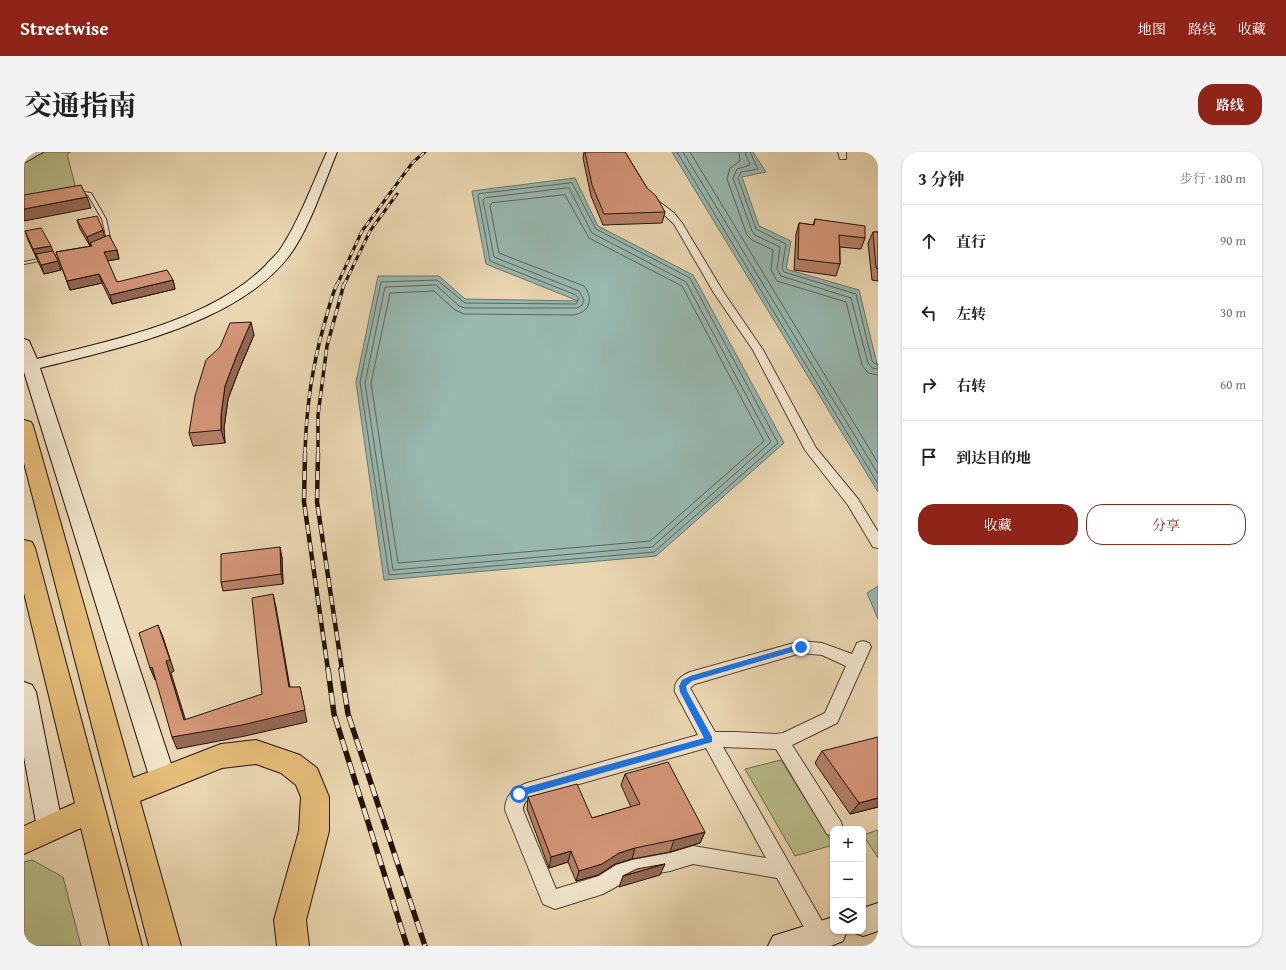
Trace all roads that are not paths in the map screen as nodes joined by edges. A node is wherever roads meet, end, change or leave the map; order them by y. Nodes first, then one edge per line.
1 (38, 152) edge
2 (332, 152) edge
3 (24, 160) edge
4 (645, 188) edge
5 (67, 195) edge
6 (103, 245) edge
7 (69, 254) edge
8 (24, 263) edge
9 (24, 344) edge
10 (28, 366) edge
11 (24, 426) edge
12 (878, 543) edge
13 (24, 548) edge
14 (863, 647) dead end
15 (855, 663) junction
16 (24, 692) edge
17 (710, 740) junction
18 (780, 741) junction
19 (163, 779) junction
20 (125, 794) junction
21 (91, 810) junction
22 (833, 826) edge
23 (50, 828) junction
24 (24, 840) edge
25 (783, 870) junction
26 (878, 917) edge
27 (866, 921) edge
28 (826, 933) edge
29 (126, 946) edge
30 (165, 946) edge
31 (293, 946) edge
32 (783, 946) edge

1 - 3 street
2 - 10 street
4 - 12 street
5 - 6 lane
7 - 8 lane
9 - 10 street
10 - 19 street
11 - 20 main road
13 - 21 main road
14 - 15 street
15 - 17 street
15 - 18 street
16 - 23 street
17 - 18 street
17 - 25 street
17 - 25 street
18 - 22 street
19 - 20 main road
19 - 31 main road
20 - 30 main road
21 - 23 main road
21 - 29 main road
23 - 24 main road
25 - 28 street
26 - 27 street
28 - 32 street

